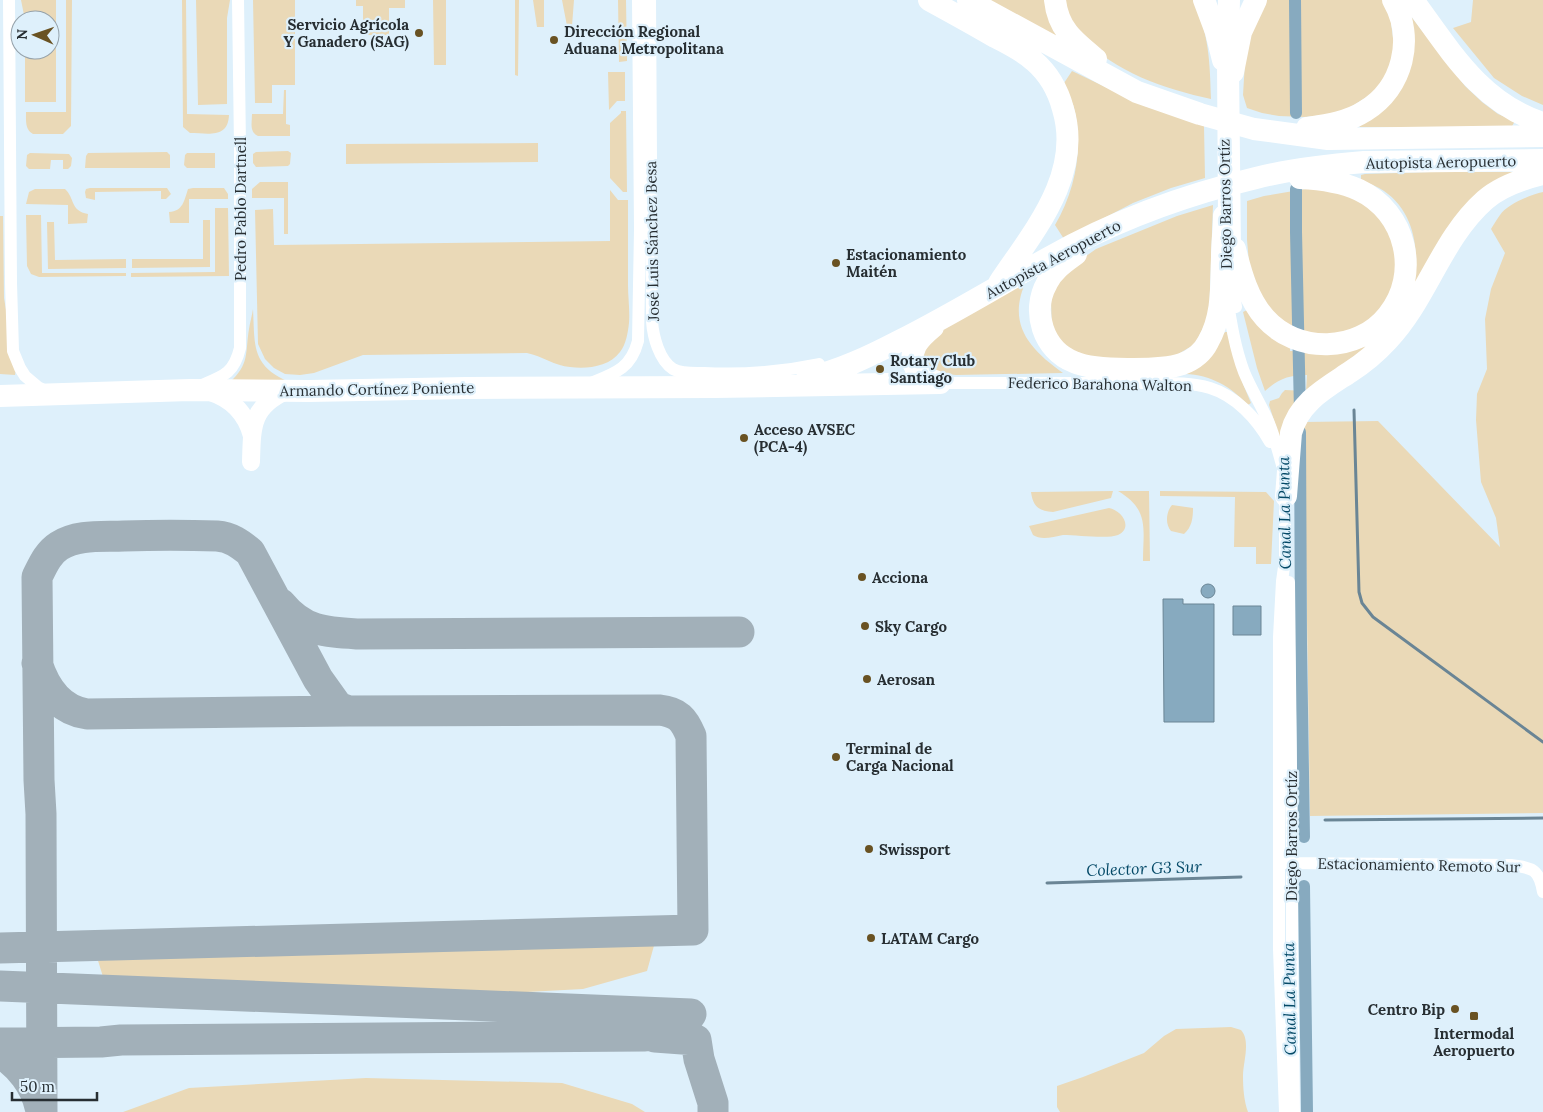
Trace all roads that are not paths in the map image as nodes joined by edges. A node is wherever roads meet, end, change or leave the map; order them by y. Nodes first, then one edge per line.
1 (9, 0) edge
2 (238, 0) edge
3 (638, 0) edge
4 (650, 0) edge
5 (929, 0) edge
6 (968, 0) edge
7 (1055, 0) edge
8 (1204, 0) edge
9 (1224, 0) edge
10 (1234, 0) edge
11 (1256, 0) edge
12 (1393, 0) edge
13 (1414, 0) edge
14 (1228, 66) junction
15 (1138, 92) junction
16 (1543, 123) edge
17 (1264, 130) junction
18 (1543, 136) edge
19 (1543, 160) edge
20 (1543, 174) edge
21 (1250, 179) junction
22 (1224, 216) junction
23 (1128, 219) junction
24 (1235, 249) junction
25 (996, 288) junction
26 (939, 321) junction
27 (868, 356) junction
28 (940, 383) junction
29 (754, 386) junction
30 (580, 387) junction
31 (199, 390) junction
32 (286, 391) junction
33 (62, 395) junction
34 (0, 396) edge
35 (1259, 402) junction
36 (252, 436) junction
37 (252, 462) dead end
38 (1282, 467) junction
39 (1286, 496) junction
40 (1285, 560) junction
41 (1279, 860) junction
42 (1292, 863) junction
43 (1543, 892) edge
44 (1286, 1112) edge
45 (1294, 1112) edge

1 - 33 street
2 - 31 street, Pedro Pablo Dartnell
3 - 30 street, José Luis Sánchez Besa
4 - 27 street, José Luis Sánchez Besa
5 - 25 highway
6 - 15 highway, Autopista Aeropuerto
7 - 15 highway
8 - 14 highway
9 - 14 street, Diego Barros Ortíz
10 - 14 street, Diego Barros Ortíz
11 - 14 highway
12 - 17 highway
13 - 16 highway
14 - 22 street, Diego Barros Ortíz
14 - 24 street, Diego Barros Ortíz
15 - 17 highway, Autopista Aeropuerto
17 - 18 highway, Autopista Aeropuerto
19 - 21 highway, Autopista Aeropuerto
20 - 39 highway
21 - 23 highway, Autopista Aeropuerto
21 - 24 highway
22 - 23 highway
22 - 35 street, Diego Barros Ortíz
23 - 25 highway, Autopista Aeropuerto
24 - 35 street, Diego Barros Ortíz
25 - 26 highway, Autopista Aeropuerto
26 - 27 highway, Autopista Aeropuerto
26 - 28 highway
27 - 29 highway, Autopista Aeropuerto
28 - 29 highway
28 - 38 street, Federico Barahona Walton
29 - 30 highway, Armando Cortínez Poniente
30 - 32 highway, Armando Cortínez Poniente
31 - 32 highway, Armando Cortínez Poniente
31 - 33 highway, Armando Cortínez Poniente
31 - 36 street
32 - 36 street
33 - 34 highway, Armando Cortínez Poniente
35 - 38 street, Diego Barros Ortíz
36 - 37 street
38 - 39 street, Diego Barros Ortíz
39 - 40 street, Diego Barros Ortíz
40 - 41 street, Diego Barros Ortíz
40 - 42 street, Diego Barros Ortíz
41 - 42 street, Estacionamiento Remoto Sur
41 - 44 street, Diego Barros Ortíz
42 - 43 street, Estacionamiento Remoto Sur
42 - 45 street, Diego Barros Ortíz

